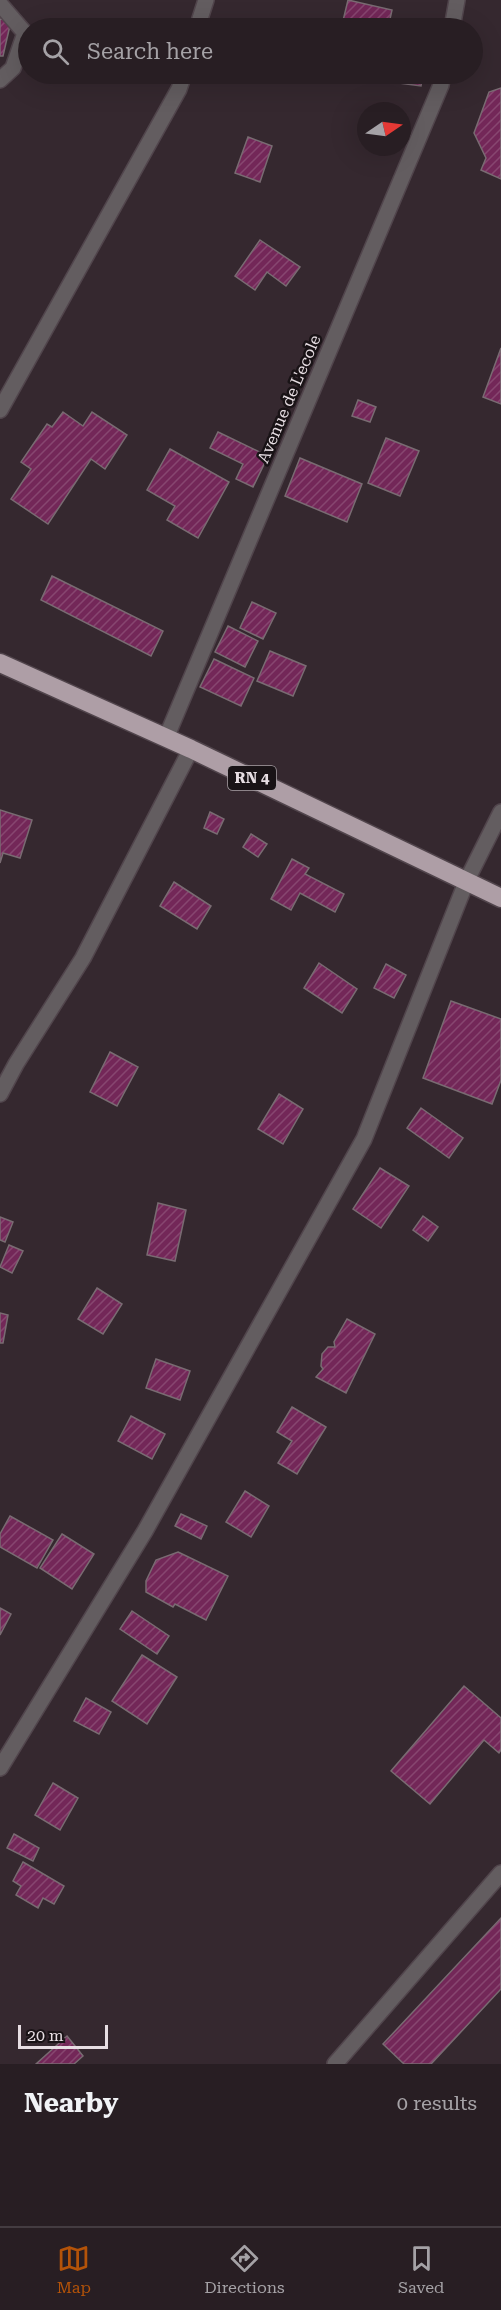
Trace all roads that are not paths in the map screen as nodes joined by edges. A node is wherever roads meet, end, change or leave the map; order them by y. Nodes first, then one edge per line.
1 (206, 0) edge
2 (457, 0) edge
3 (0, 4) edge
4 (200, 18) edge
5 (454, 18) edge
6 (18, 25) edge
7 (18, 53) edge
8 (0, 80) edge
9 (181, 84) edge
10 (441, 84) edge
11 (0, 410) edge
12 (0, 663) edge
13 (166, 738) junction
14 (191, 749) junction
15 (501, 812) edge
16 (467, 880) junction
17 (501, 898) edge
18 (0, 1094) edge
19 (0, 1768) edge
20 (501, 1873) edge
21 (335, 2064) edge

1 - 4 street
2 - 5 street
3 - 6 street
7 - 8 street
9 - 11 street
10 - 13 street, Avenue de L'ecole
12 - 13 highway, RN 4
13 - 14 highway, RN 4
14 - 16 highway, RN 4
14 - 18 street
15 - 16 street
16 - 17 highway, RN 4
16 - 19 street
20 - 21 street

